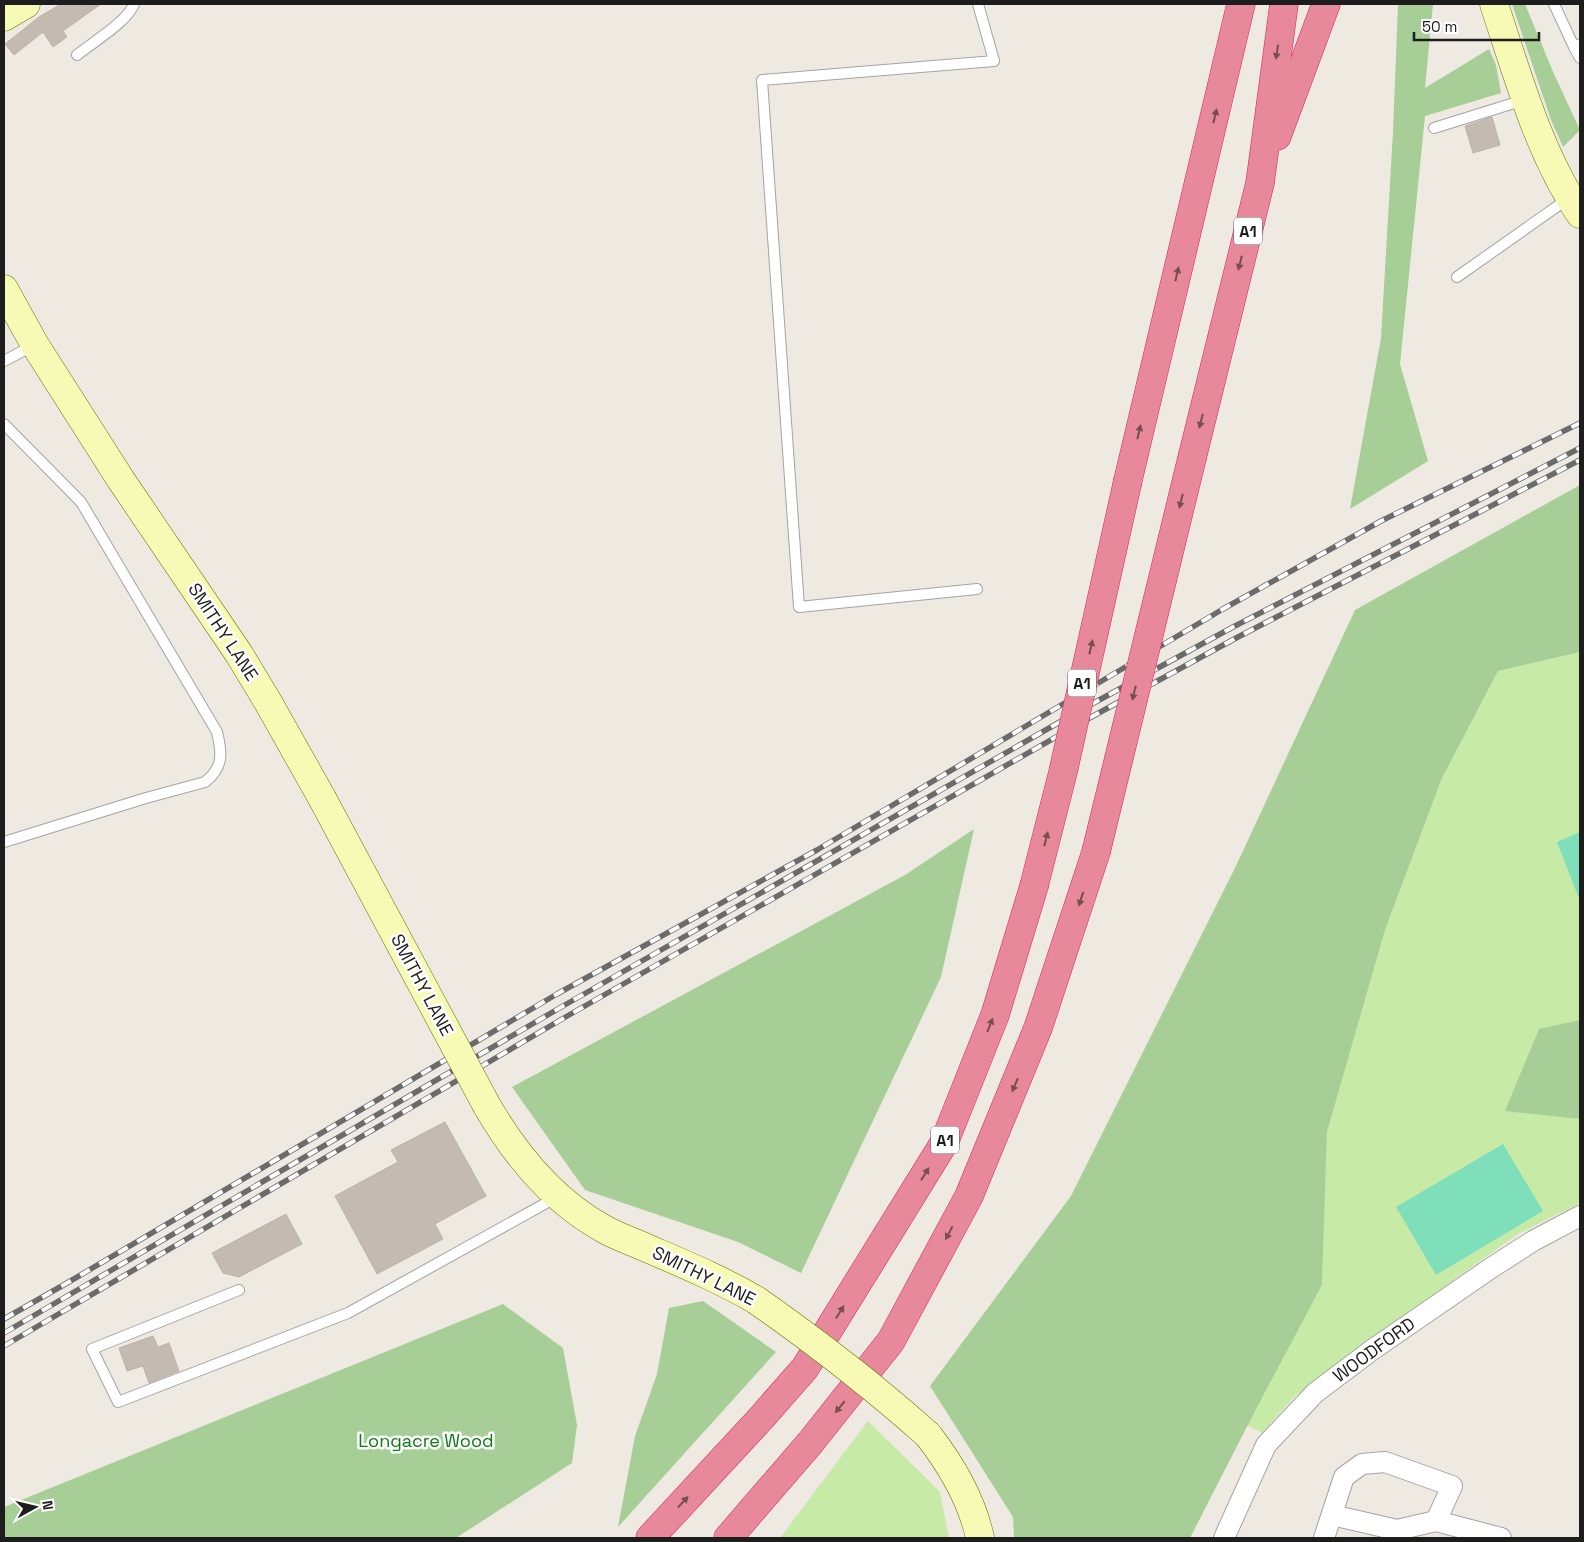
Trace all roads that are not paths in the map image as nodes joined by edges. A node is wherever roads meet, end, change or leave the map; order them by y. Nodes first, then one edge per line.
1 (26, 4) edge
2 (134, 4) edge
3 (978, 4) edge
4 (1228, 4) edge
5 (1241, 4) edge
6 (1284, 4) edge
7 (1326, 4) edge
8 (1494, 4) edge
9 (1554, 4) edge
10 (4, 17) edge
11 (1577, 45) edge
12 (1230, 53) junction
13 (77, 54) dead end
14 (1580, 58) edge
15 (1525, 99) junction
16 (1434, 128) dead end
17 (1260, 183) junction
18 (1575, 206) edge
19 (1457, 277) dead end
20 (4, 289) edge
21 (35, 345) junction
22 (4, 361) edge
23 (4, 424) edge
24 (977, 589) dead end
25 (4, 842) edge
26 (558, 1196) junction
27 (1580, 1216) edge
28 (238, 1290) dead end
29 (1332, 1515) junction
30 (1436, 1521) junction
31 (650, 1538) edge
32 (728, 1538) edge
33 (980, 1538) edge
34 (1224, 1538) edge
35 (1324, 1538) edge
36 (1501, 1538) edge

1 - 10 street
2 - 13 lane
3 - 24 lane
4 - 12 highway
5 - 12 highway, A1
6 -> 17 highway, A1
7 - 17 highway
8 - 15 street
9 - 11 lane
11 - 14 lane
31 -> 12 highway, A1, bridge
15 - 16 lane
15 - 18 street
17 -> 32 highway, A1, bridge
18 - 19 lane
20 - 21 street, SMITHY LANE
21 - 22 lane
21 - 26 street, SMITHY LANE, bridge
23 - 25 lane
26 - 28 lane
26 - 33 street, SMITHY LANE, bridge
27 - 34 street, WOODFORD
29 - 30 street
29 - 30 street
29 - 35 street
30 - 36 street

